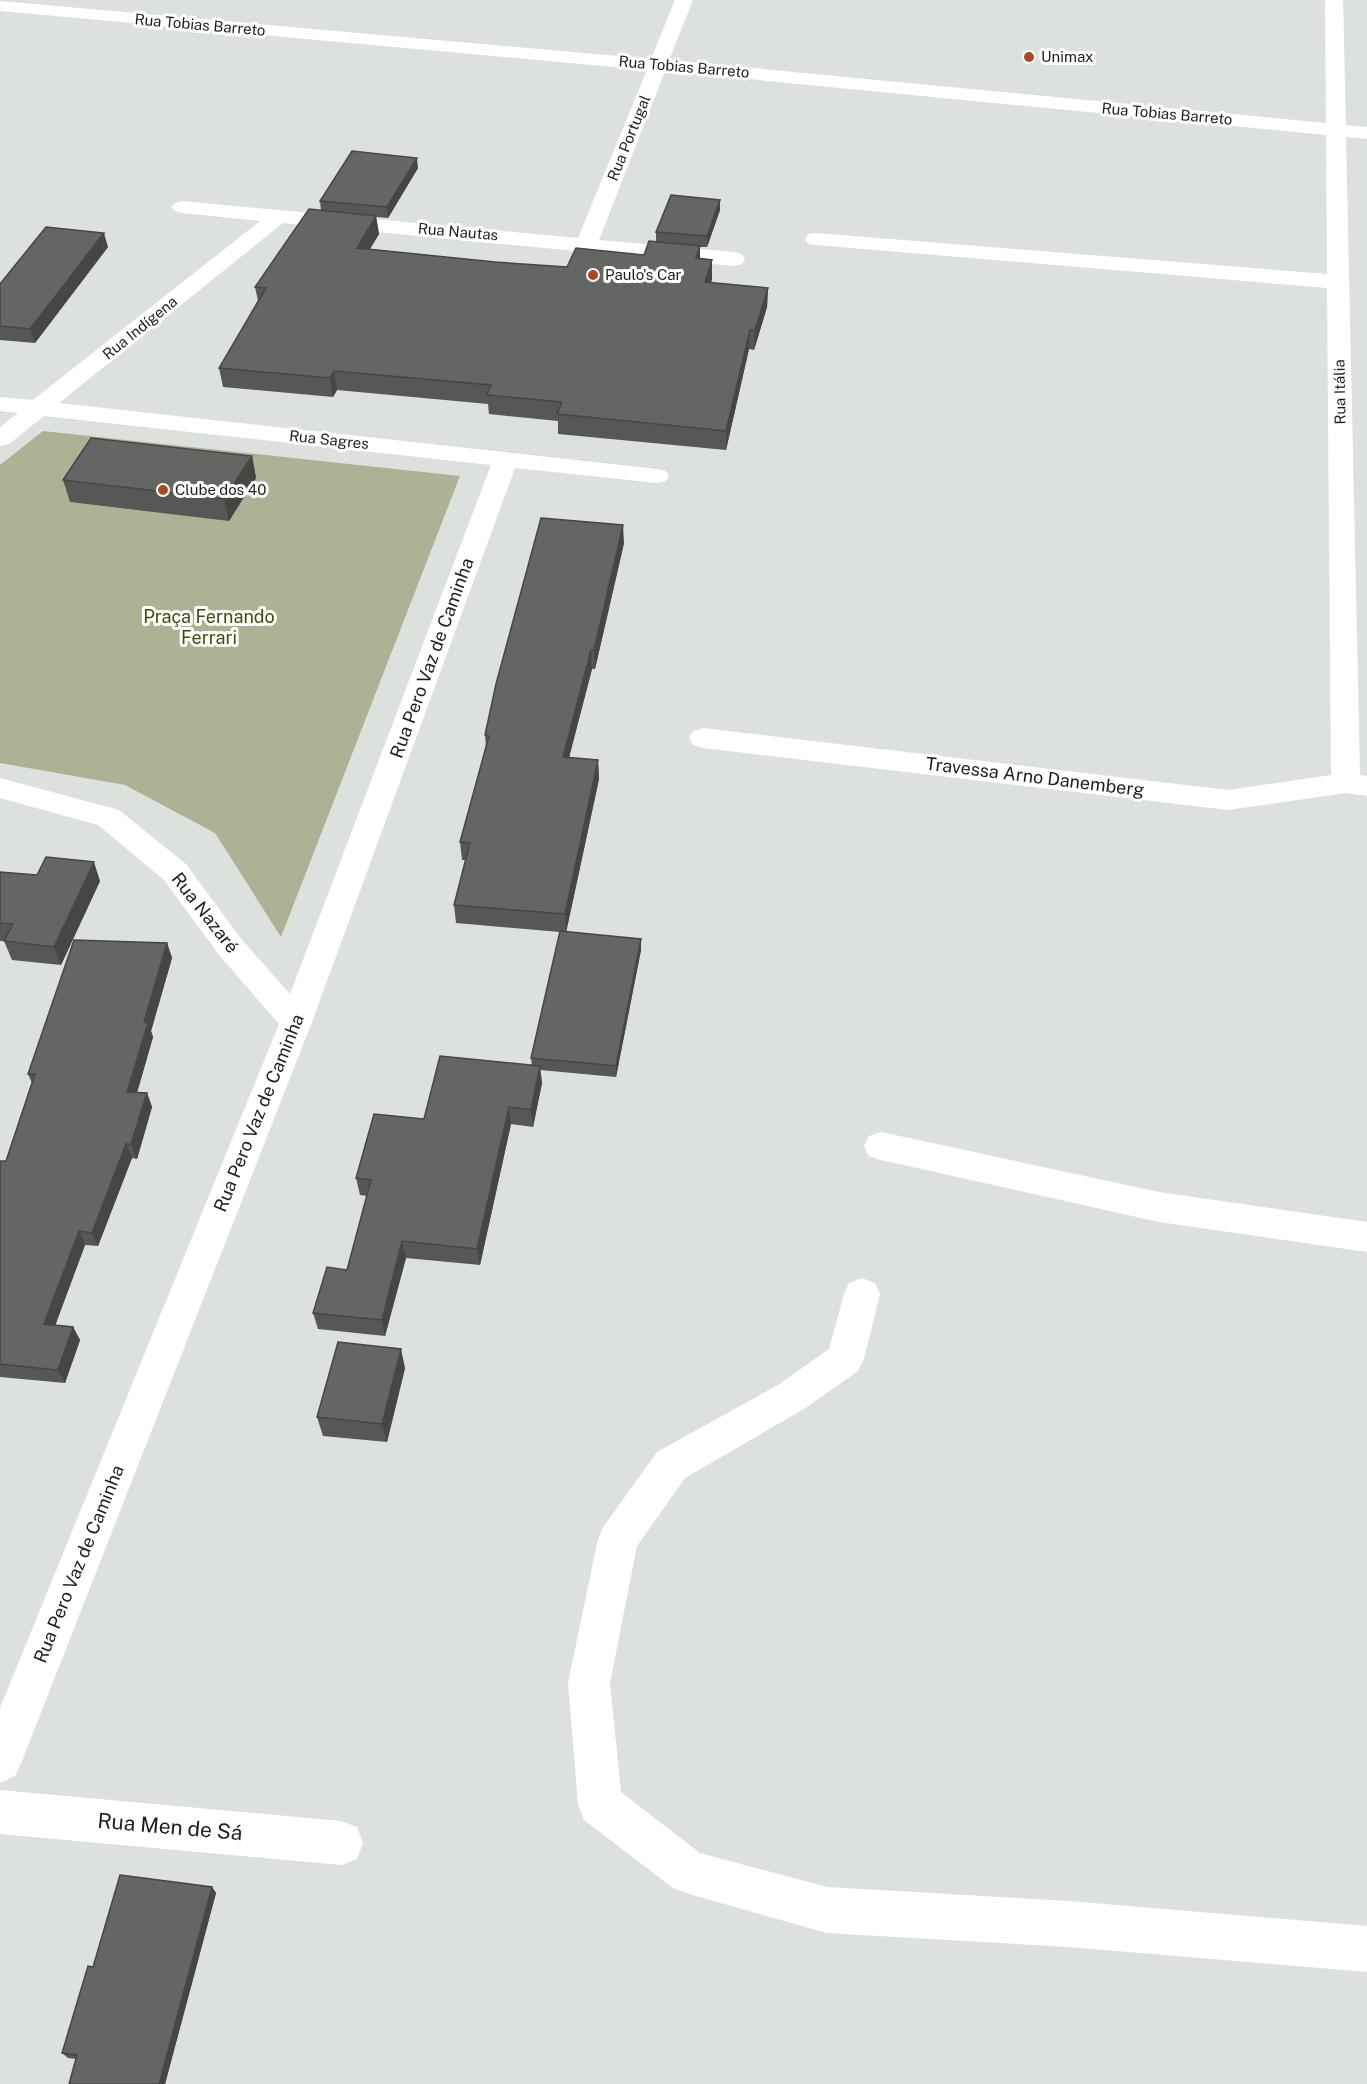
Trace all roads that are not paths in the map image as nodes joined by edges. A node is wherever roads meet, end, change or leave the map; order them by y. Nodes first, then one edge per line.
1 (684, 0) edge
2 (1334, 0) edge
3 (134, 1) edge
4 (178, 4) dead end
5 (0, 6) edge
6 (110, 16) junction
7 (152, 21) junction
8 (658, 65) junction
9 (1336, 130) junction
10 (1367, 133) edge
11 (182, 207) dead end
12 (280, 215) junction
13 (816, 239) dead end
14 (587, 243) junction
15 (734, 259) dead end
16 (1339, 282) junction
17 (0, 404) edge
18 (39, 409) junction
19 (0, 439) edge
20 (506, 459) junction
21 (657, 476) dead end
22 (703, 738) dead end
23 (1357, 785) edge
24 (0, 788) edge
25 (296, 1022) junction
26 (881, 1146) dead end
27 (1367, 1237) edge
28 (862, 1294) dead end
29 (0, 1761) edge
30 (0, 1812) edge
31 (341, 1843) dead end
32 (1367, 1949) edge

1 - 8 street, Rua Portugal
2 - 9 street, Rua Itália
3 - 6 street
4 - 7 street
5 - 6 street, Rua Tobias Barreto
6 - 7 street, Rua Tobias Barreto
7 - 8 street, Rua Tobias Barreto
8 - 9 street, Rua Tobias Barreto
8 - 14 street, Rua Portugal
9 - 10 street, Rua Tobias Barreto
9 - 16 street, Rua Itália
11 - 12 street, Rua Nautas
12 - 14 street, Rua Nautas
12 - 18 street, Rua Indígena
13 - 16 street
14 - 15 street, Rua Nautas
16 - 23 street, Rua Itália
17 - 18 street, Rua Sagres
18 - 19 street, Rua Indígena
18 - 20 street, Rua Sagres
20 - 21 street, Rua Sagres
20 - 25 street, Rua Pero Vaz de Caminha
22 - 23 street, Travessa Arno Danemberg
24 - 25 street, Rua Nazaré
25 - 29 street, Rua Pero Vaz de Caminha
26 - 27 street
28 - 32 street
30 - 31 street, Rua Men de Sá

